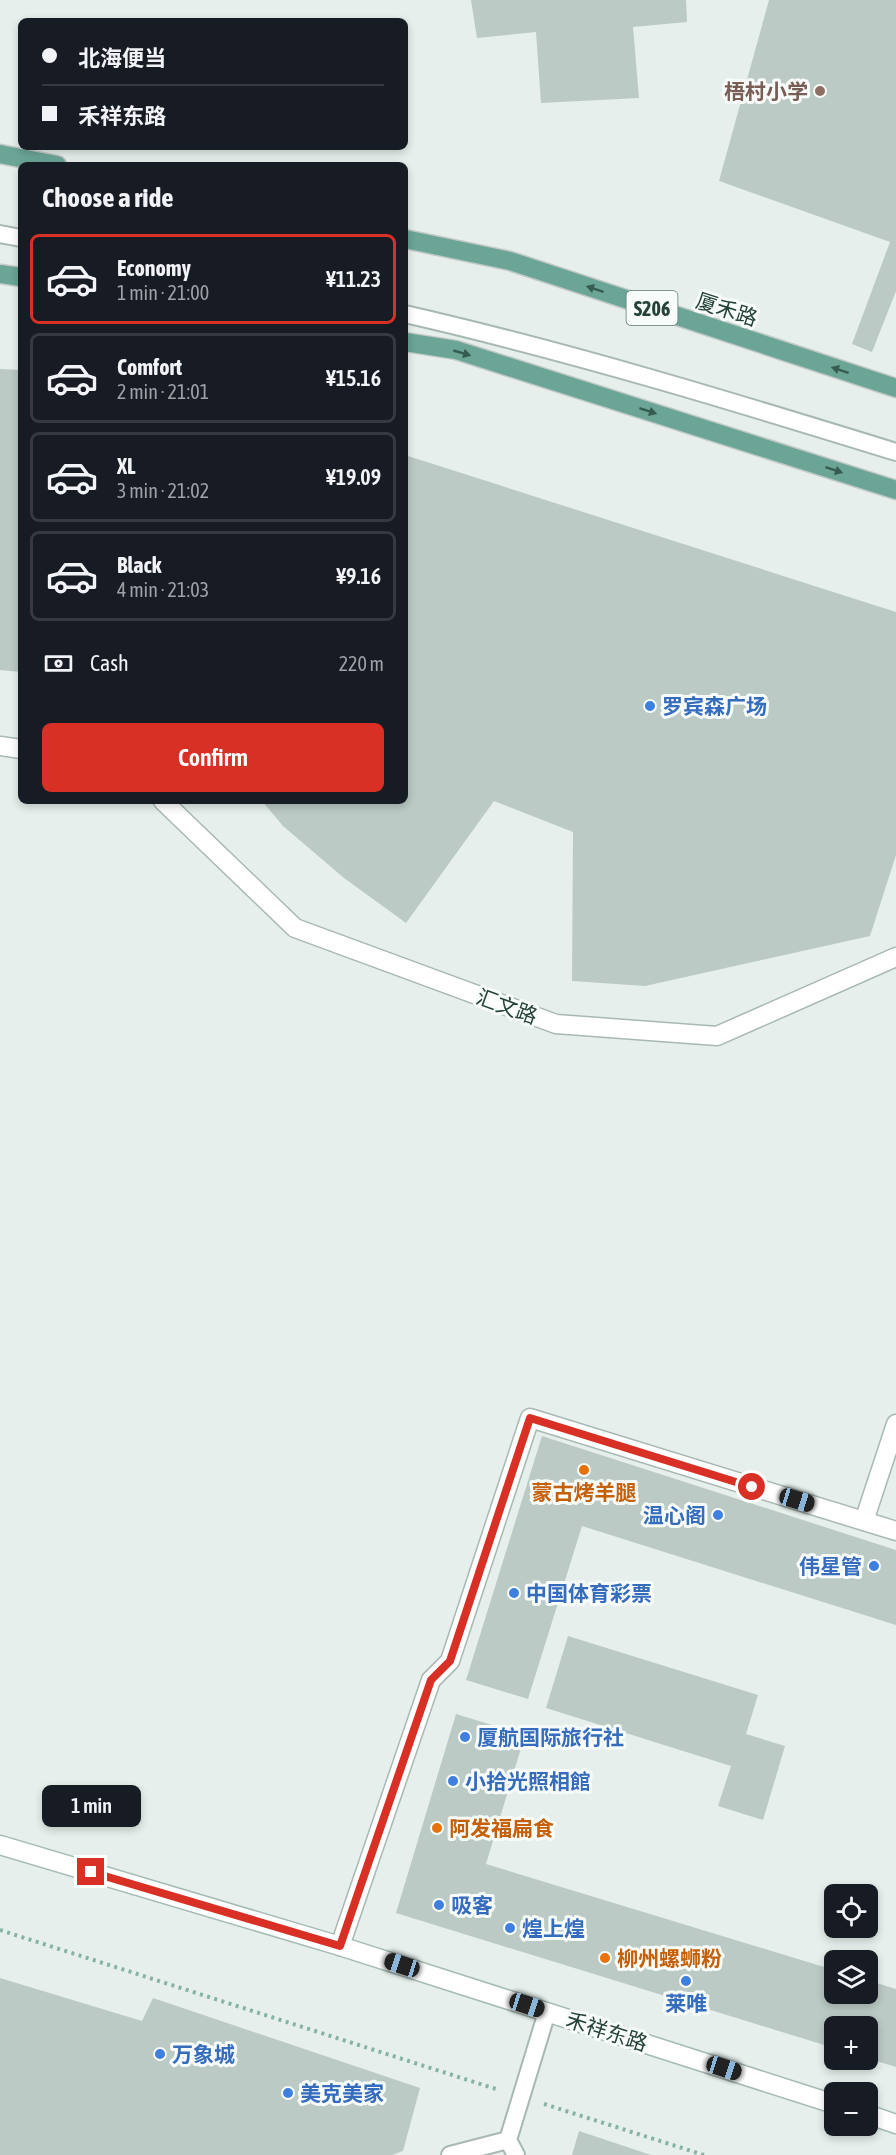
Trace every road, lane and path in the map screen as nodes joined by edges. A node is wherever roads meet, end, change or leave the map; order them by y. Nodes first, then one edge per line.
1 (0, 154) edge
2 (41, 162) edge
3 (0, 234) edge
4 (18, 237) edge
5 (408, 239) edge
6 (0, 273) edge
7 (18, 276) edge
8 (408, 315) edge
9 (408, 342) edge
10 (896, 388) edge
11 (896, 453) edge
12 (896, 490) edge
13 (0, 746) edge
14 (18, 749) edge
15 (166, 804) edge
16 (896, 957) edge
17 (896, 1424) edge
18 (864, 1521) junction
19 (896, 1531) edge
20 (0, 1845) edge
21 (0, 1930) edge
22 (340, 1946) junction
23 (547, 2012) junction
24 (521, 2097) junction
25 (824, 2101) edge
26 (878, 2118) edge
27 (896, 2124) edge
28 (512, 2148) edge
29 (450, 2155) edge
30 (704, 2155) edge

1 - 2 main road
3 - 4 lane
10 -> 5 main road, 厦禾路 / S206
6 - 7 main road
8 - 11 lane
9 -> 12 main road
13 - 14 street
15 - 16 street, 汇文路
17 - 18 street
18 - 19 street
18 - 22 street
20 - 22 street, 禾祥东路
21 - 24 path
22 - 23 street, 禾祥东路
23 - 24 lane
23 - 25 street, 禾祥东路
24 - 28 lane
24 - 30 path
26 - 27 street
28 - 29 lane

